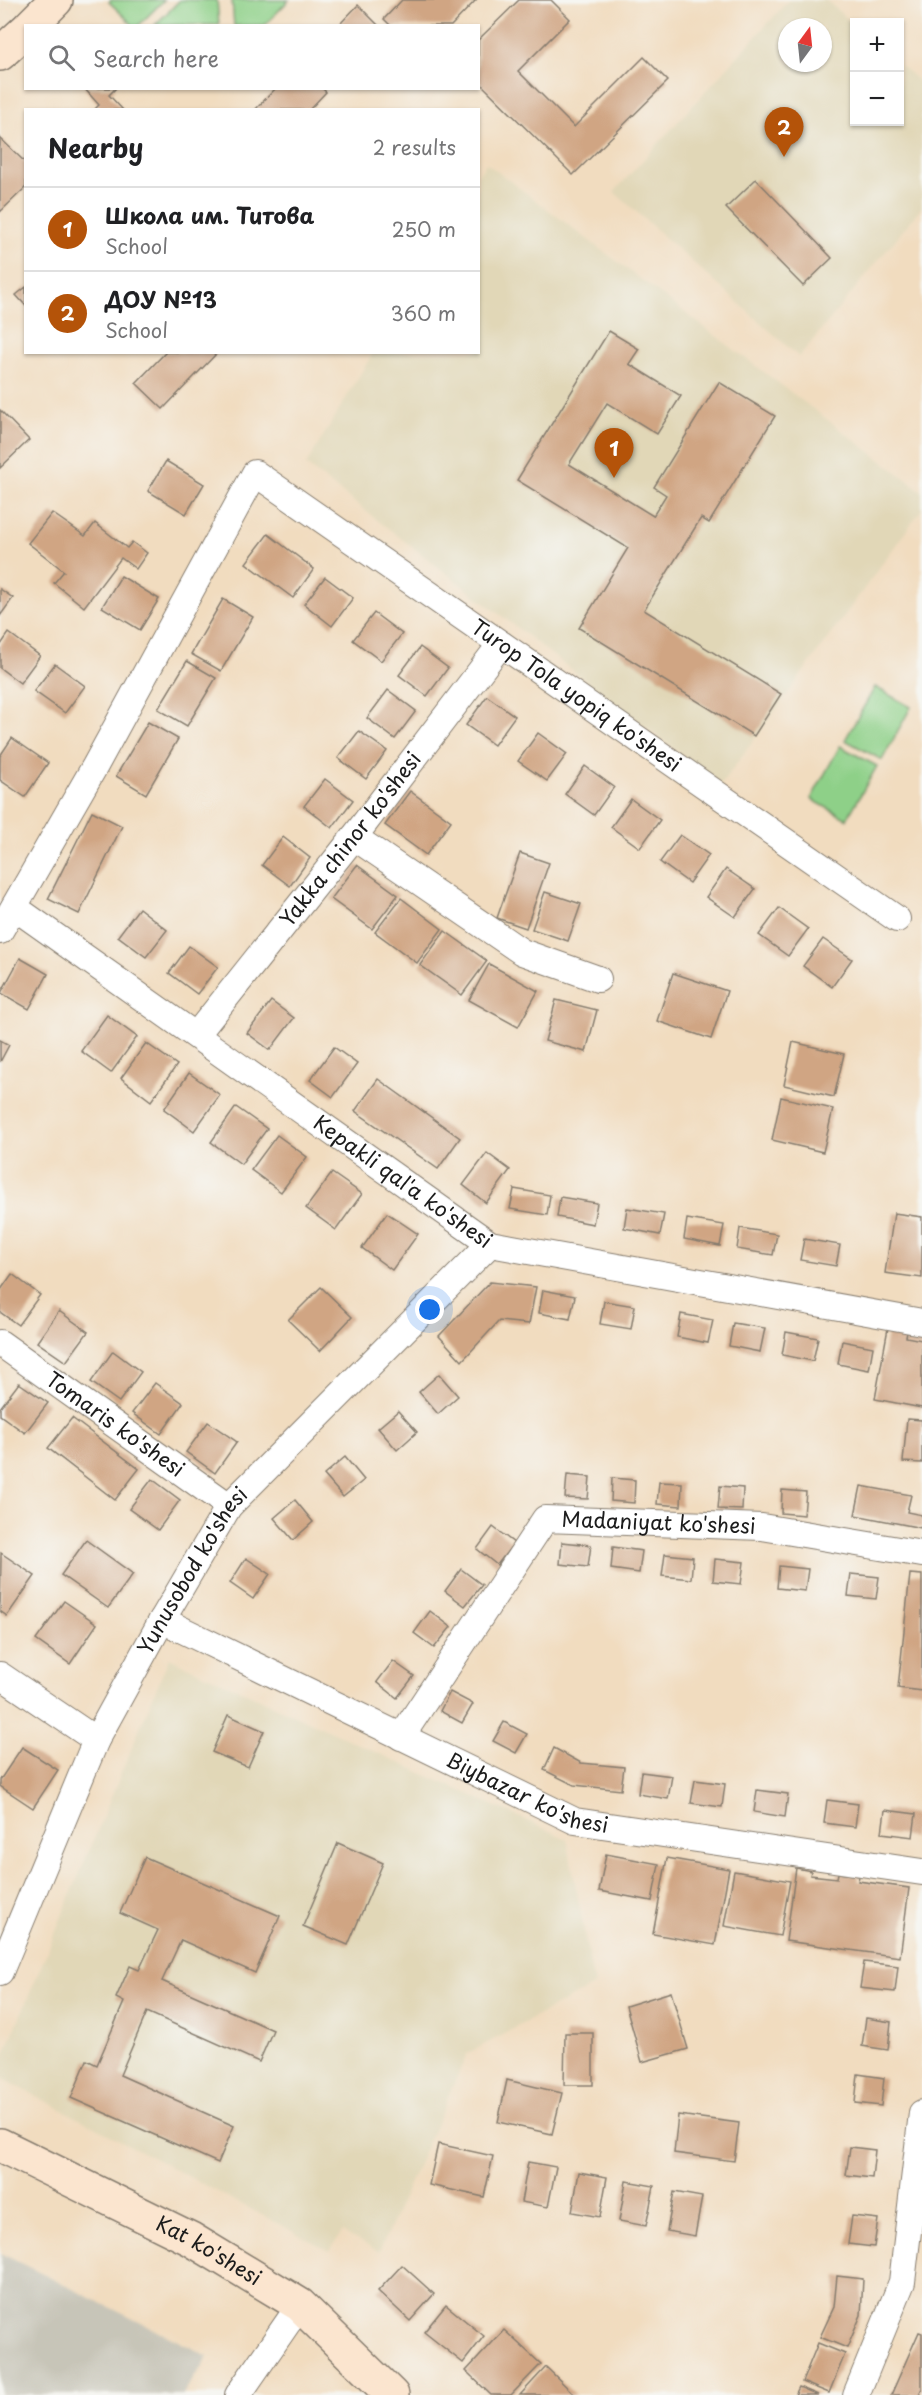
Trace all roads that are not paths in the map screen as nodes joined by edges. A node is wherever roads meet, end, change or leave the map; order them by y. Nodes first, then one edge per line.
1 (56, 0) edge
2 (32, 24) edge
3 (24, 32) edge
4 (0, 54) edge
5 (501, 644) junction
6 (354, 837) junction
7 (14, 907) junction
8 (897, 919) dead end
9 (0, 931) edge
10 (598, 979) dead end
11 (197, 1034) junction
12 (490, 1244) junction
13 (922, 1322) edge
14 (0, 1343) edge
15 (229, 1506) junction
16 (922, 1554) edge
17 (162, 1620) junction
18 (0, 1675) edge
19 (401, 1737) junction
20 (96, 1740) junction
21 (922, 1872) edge
22 (0, 1972) edge
23 (922, 2113) edge
24 (0, 2145) edge
25 (300, 2305) junction
26 (238, 2395) edge
27 (392, 2395) edge
28 (856, 2395) edge

1 - 2 street
3 - 4 street
5 - 6 street, Yakka chinor ko'shesi
5 - 7 street, Turop Tola yopiq ko'shesi
5 - 8 street, Turop Tola yopiq ko'shesi
6 - 10 street
6 - 11 street, Yakka chinor ko'shesi
7 - 9 street
7 - 11 street, Kepakli qal'a ko'shesi
11 - 12 street, Kepakli qal'a ko'shesi
12 - 13 street, Kepakli qal'a ko'shesi
12 - 15 street, Yunusobod ko'shesi
14 - 15 street, Tomaris ko'shesi
15 - 17 street, Yunusobod ko'shesi
16 - 19 street, Madaniyat ko'shesi
17 - 19 street, Biybazar ko'shesi
17 - 20 street, Yunusobod ko'shesi
18 - 20 street
19 - 21 street, Biybazar ko'shesi
20 - 22 street, Yunusobod ko'shesi
23 - 28 street
24 - 25 street, Kat ko'shesi
25 - 26 street
25 - 27 street, Kat ko'shesi

